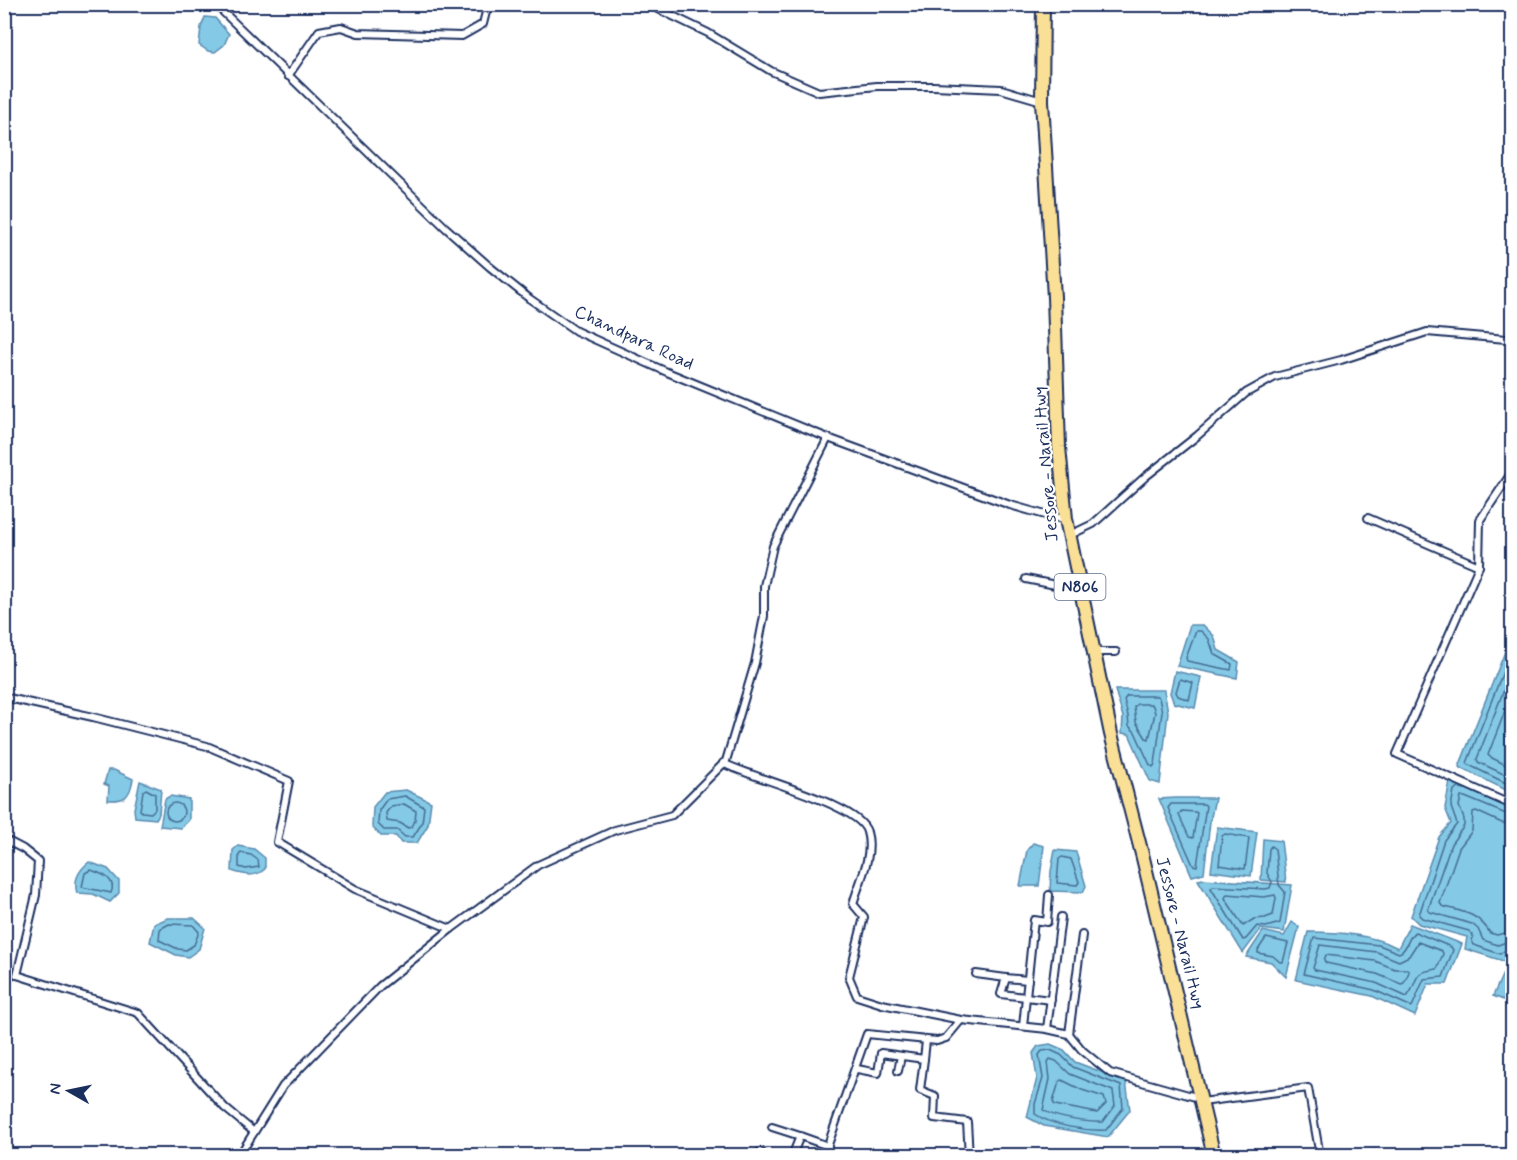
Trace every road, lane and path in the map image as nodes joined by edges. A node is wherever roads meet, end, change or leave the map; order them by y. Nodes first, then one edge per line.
1 (215, 4) edge
2 (488, 4) edge
3 (648, 4) edge
4 (1043, 4) edge
5 (288, 76) junction
6 (1042, 101) junction
7 (1512, 342) edge
8 (828, 438) junction
9 (1512, 472) edge
10 (1368, 518) dead end
11 (1066, 519) junction
12 (1069, 535) junction
13 (1479, 566) junction
14 (1026, 579) dead end
15 (1081, 590) junction
16 (1094, 652) junction
17 (1116, 652) dead end
18 (4, 697) edge
19 (723, 763) junction
20 (1512, 805) edge
21 (4, 839) edge
22 (1049, 895) dead end
23 (1061, 917) dead end
24 (451, 929) junction
25 (1082, 935) dead end
26 (976, 974) dead end
27 (1006, 978) junction
28 (1028, 980) junction
29 (1026, 997) junction
30 (1050, 1000) junction
31 (960, 1020) junction
32 (1023, 1026) junction
33 (1047, 1029) junction
34 (1069, 1034) junction
35 (926, 1041) dead end
36 (901, 1056) junction
37 (924, 1059) junction
38 (857, 1069) dead end
39 (898, 1071) dead end
40 (1201, 1100) junction
41 (772, 1127) dead end
42 (254, 1132) junction
43 (800, 1136) junction
44 (828, 1146) junction
45 (760, 1152) dead end
46 (1375, 1154) dead end
47 (239, 1155) edge
48 (767, 1155) edge
49 (792, 1155) edge
50 (824, 1155) edge
51 (969, 1155) edge
52 (1214, 1155) edge
53 (1320, 1155) edge
54 (1362, 1155) edge

1 - 5 street, Chandpara Road
2 - 5 street
3 - 6 street
4 - 6 highway, Jessore - Narail Hwy / N806
5 - 8 street, Chandpara Road
6 - 11 highway, Jessore - Narail Hwy / N806
7 - 12 street
8 - 11 street, Chandpara Road
8 - 19 street
9 - 13 street
10 - 13 street
11 - 12 highway, Jessore - Narail Hwy / N806
12 - 15 highway, Jessore - Narail Hwy / N806
13 - 20 street
14 - 15 street
15 - 16 highway, Jessore - Narail Hwy / N806
16 - 17 street
16 - 40 highway, Jessore - Narail Hwy / N806
18 - 24 street
19 - 24 street
19 - 31 street
21 - 42 street
22 - 28 street
23 - 30 street
24 - 42 street
25 - 34 street
26 - 27 street
27 - 28 street
27 - 29 street
28 - 29 street
29 - 30 street
29 - 32 street
30 - 33 street
31 - 32 street
31 - 44 street
32 - 33 street
33 - 34 street
34 - 40 street
35 - 37 street
36 - 37 street
36 - 38 street
36 - 39 street
37 - 51 street
40 - 52 highway, Jessore - Narail Hwy / N806
40 - 53 street
41 - 43 street
42 - 47 street
43 - 44 street
43 - 49 street
44 - 50 street
45 - 48 street
46 - 54 street

